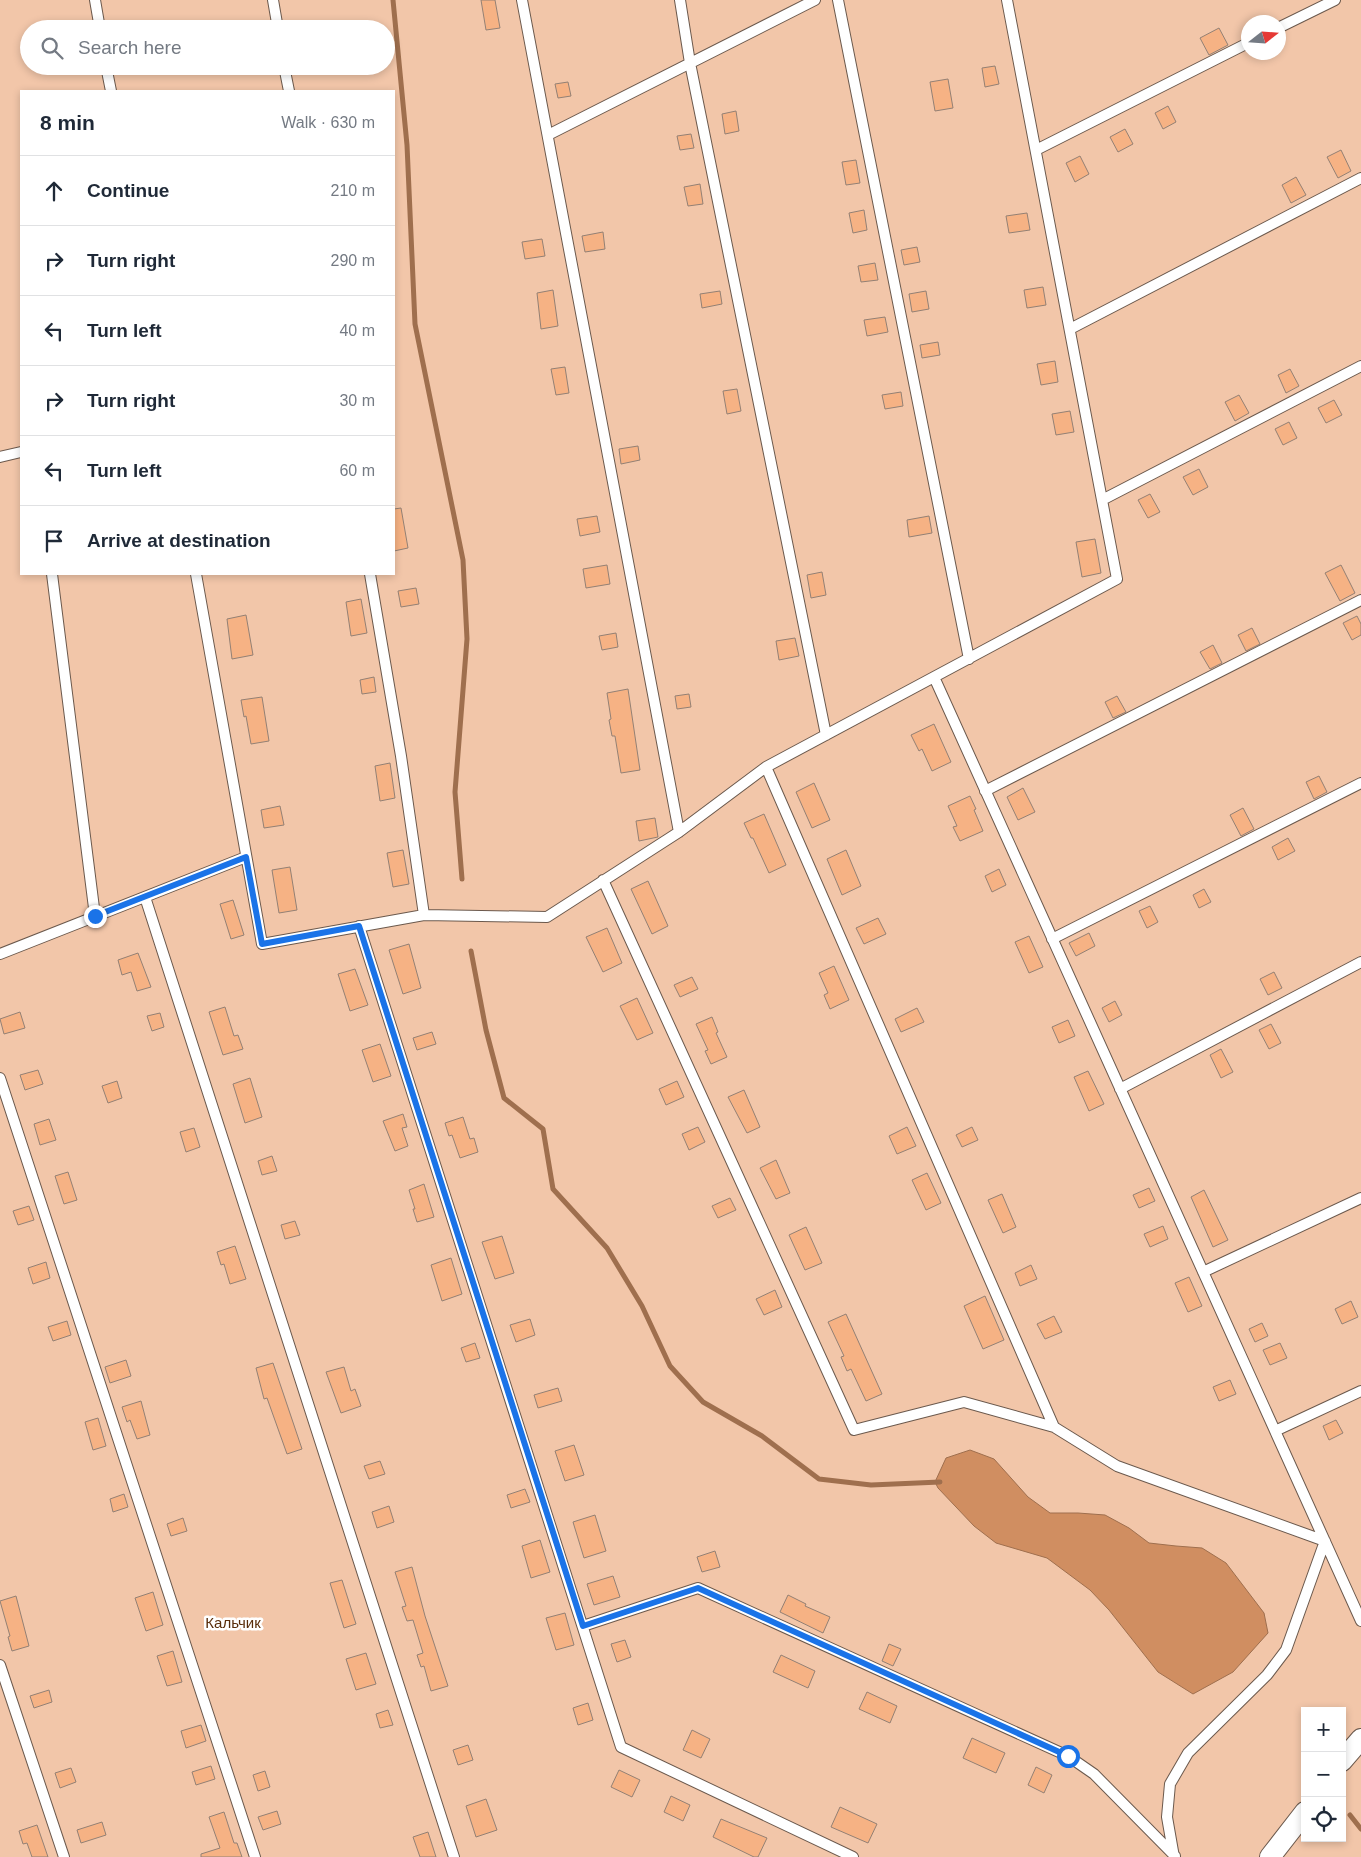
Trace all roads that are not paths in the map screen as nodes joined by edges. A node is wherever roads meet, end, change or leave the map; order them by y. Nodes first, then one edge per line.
1 (94, 0) edge
2 (273, 0) edge
3 (522, 0) edge
4 (680, 0) edge
5 (815, 0) edge
6 (838, 0) edge
7 (1007, 0) edge
8 (1335, 0) edge
9 (98, 20) edge
10 (276, 20) edge
11 (1286, 24) edge
12 (1241, 47) edge
13 (690, 63) junction
14 (108, 75) edge
15 (286, 75) edge
16 (111, 90) edge
17 (289, 90) edge
18 (548, 135) junction
19 (1036, 150) junction
20 (1361, 178) edge
21 (1070, 329) junction
22 (1361, 366) edge
23 (20, 452) edge
24 (0, 457) edge
25 (1102, 500) junction
26 (52, 575) edge
27 (196, 575) edge
28 (370, 575) edge
29 (1361, 600) edge
30 (969, 659) junction
31 (934, 677) junction
32 (826, 735) junction
33 (766, 767) junction
34 (1361, 783) edge
35 (985, 791) junction
36 (679, 832) junction
37 (246, 857) junction
38 (603, 880) junction
39 (145, 897) junction
40 (424, 914) junction
41 (95, 916) junction
42 (359, 926) junction
43 (1052, 939) junction
44 (0, 954) edge
45 (1361, 962) edge
46 (0, 1078) edge
47 (1120, 1089) junction
48 (1361, 1198) edge
49 (1203, 1272) junction
50 (1361, 1391) edge
51 (1054, 1427) junction
52 (1275, 1431) junction
53 (1325, 1541) junction
54 (1361, 1620) edge
55 (583, 1626) junction
56 (0, 1665) edge
57 (1361, 1739) edge
58 (1346, 1756) edge
59 (1301, 1817) edge
60 (1175, 1856) edge
61 (64, 1857) edge
62 (255, 1857) edge
63 (454, 1857) edge
64 (852, 1857) edge
65 (1270, 1857) edge

1 - 9 lane
2 - 10 lane
3 - 18 lane
4 - 13 lane
5 - 13 lane
6 - 30 lane
7 - 19 lane
8 - 11 lane
12 - 19 lane
13 - 18 lane
13 - 32 lane
14 - 16 lane
15 - 17 lane
18 - 36 lane
19 - 21 lane
20 - 21 lane
21 - 25 lane
22 - 25 lane
23 - 24 lane
25 - 30 lane
26 - 41 lane
27 - 37 lane
28 - 40 lane
29 - 35 lane
30 - 31 lane
31 - 32 lane
31 - 35 lane
32 - 33 lane
33 - 36 lane
33 - 51 lane
34 - 43 lane
35 - 43 lane
36 - 38 lane
37 - 39 lane
37 - 42 lane
38 - 40 lane
38 - 51 lane
39 - 41 lane
39 - 63 lane
40 - 42 lane
41 - 44 lane
42 - 55 lane
43 - 47 lane
45 - 47 lane
46 - 62 lane
47 - 49 lane
48 - 49 lane
49 - 52 lane
50 - 52 lane
51 - 53 lane
52 - 53 lane
53 - 54 lane
53 - 60 lane
55 - 60 lane
55 - 64 lane
56 - 61 lane
57 - 58 street
59 - 65 street

